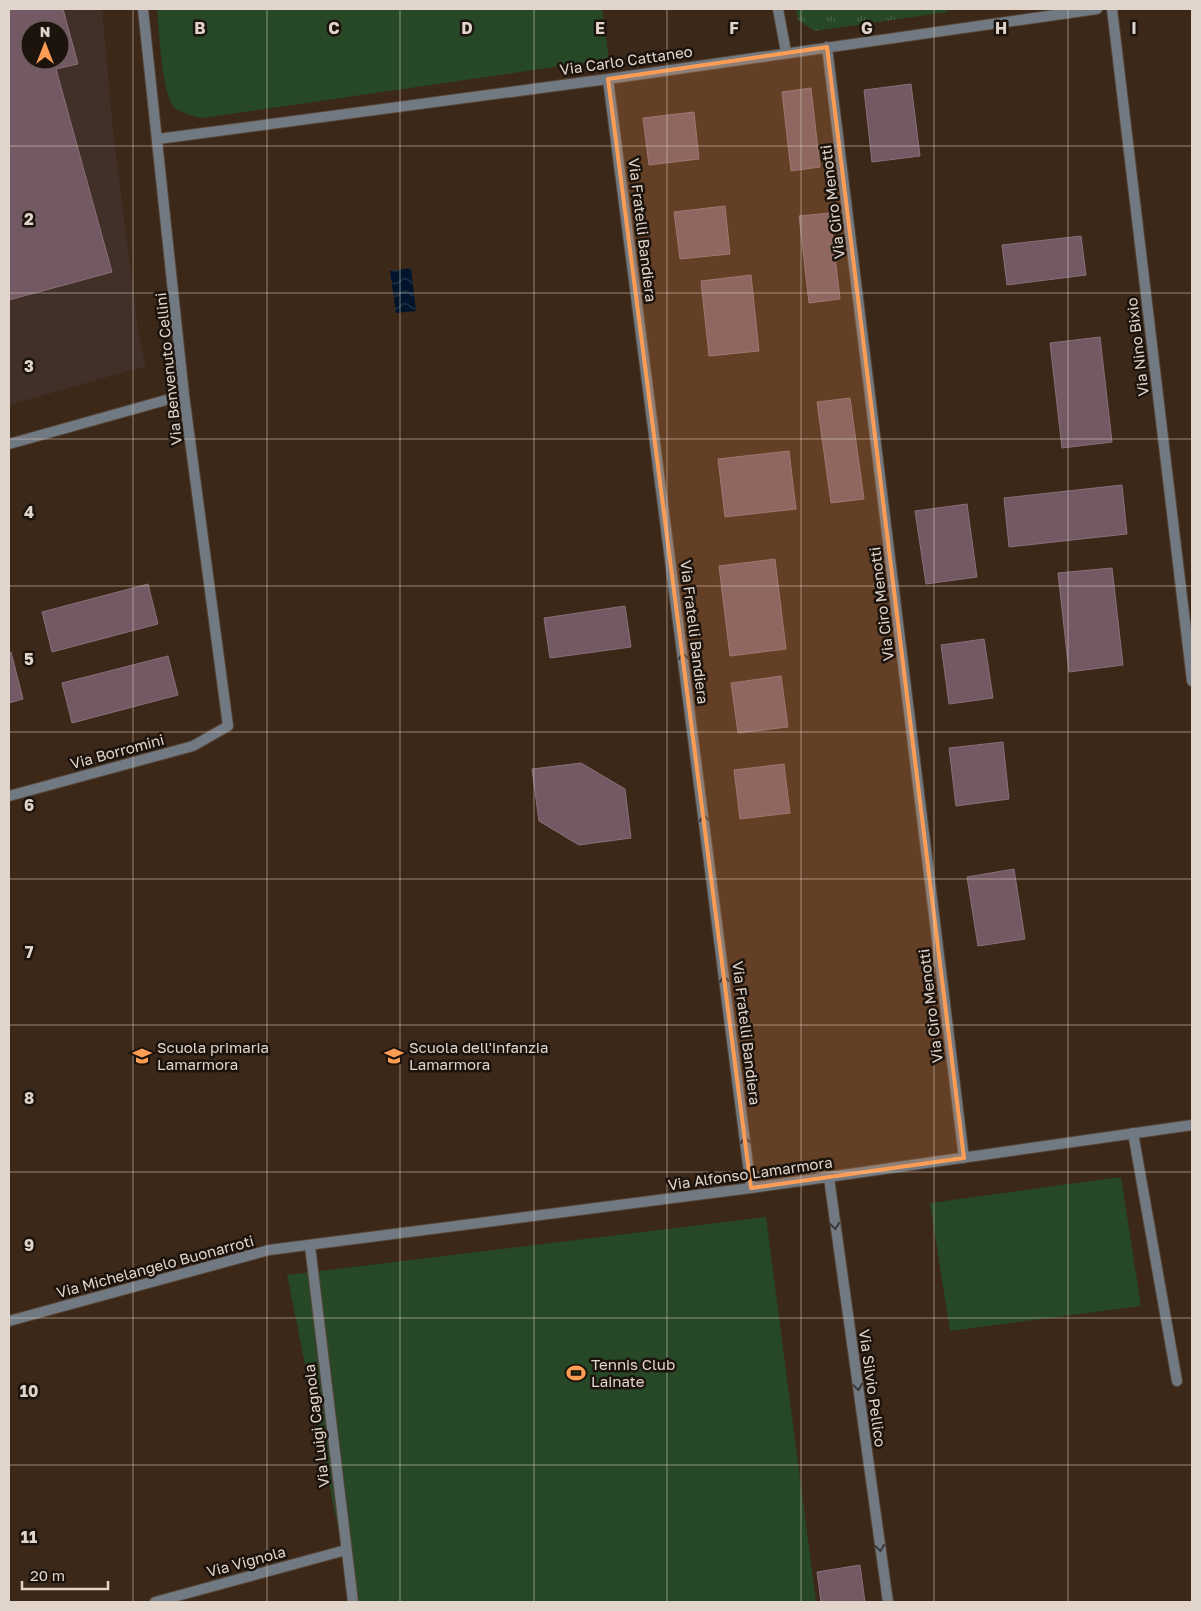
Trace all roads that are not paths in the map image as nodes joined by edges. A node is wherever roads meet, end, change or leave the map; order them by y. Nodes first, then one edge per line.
1 (142, 9) edge
2 (778, 9) edge
3 (1097, 9) edge
4 (1112, 9) edge
5 (827, 47) junction
6 (786, 52) junction
7 (608, 79) junction
8 (158, 139) junction
9 (184, 395) junction
10 (9, 444) edge
11 (1192, 681) edge
12 (228, 726) joint
13 (9, 796) edge
14 (1192, 1125) edge
15 (1133, 1134) junction
16 (964, 1158) junction
17 (829, 1178) junction
18 (751, 1188) junction
19 (310, 1246) junction
20 (9, 1321) edge
21 (1176, 1381) dead end
22 (346, 1550) junction
23 (155, 1602) edge
24 (352, 1602) edge
25 (888, 1602) edge

1 - 8 street, Via Benvenuto Cellini
2 - 6 street
3 - 5 street, Via Carlo Cattaneo
4 - 11 street, Via Nino Bixio
5 - 6 street, Via Carlo Cattaneo
5 - 16 street, Via Ciro Menotti
6 - 7 street, Via Carlo Cattaneo
7 - 8 street, Via Carlo Cattaneo
18 -> 7 street, Via Fratelli Bandiera
8 - 9 street, Via Benvenuto Cellini
9 - 10 street
9 - 12 street, Via Benvenuto Cellini
12 - 13 street, Via Borromini
14 - 15 street, Via Alfonso Lamarmora
15 - 16 street, Via Alfonso Lamarmora
15 - 21 street
16 - 17 street, Via Alfonso Lamarmora
17 - 18 street, Via Alfonso Lamarmora
17 -> 25 street, Via Silvio Pellico
18 - 19 street, Via Alfonso Lamarmora
19 - 20 street, Via Michelangelo Buonarroti
19 - 22 street, Via Luigi Cagnola
22 - 23 street, Via Vignola
22 - 24 street, Via Luigi Cagnola

